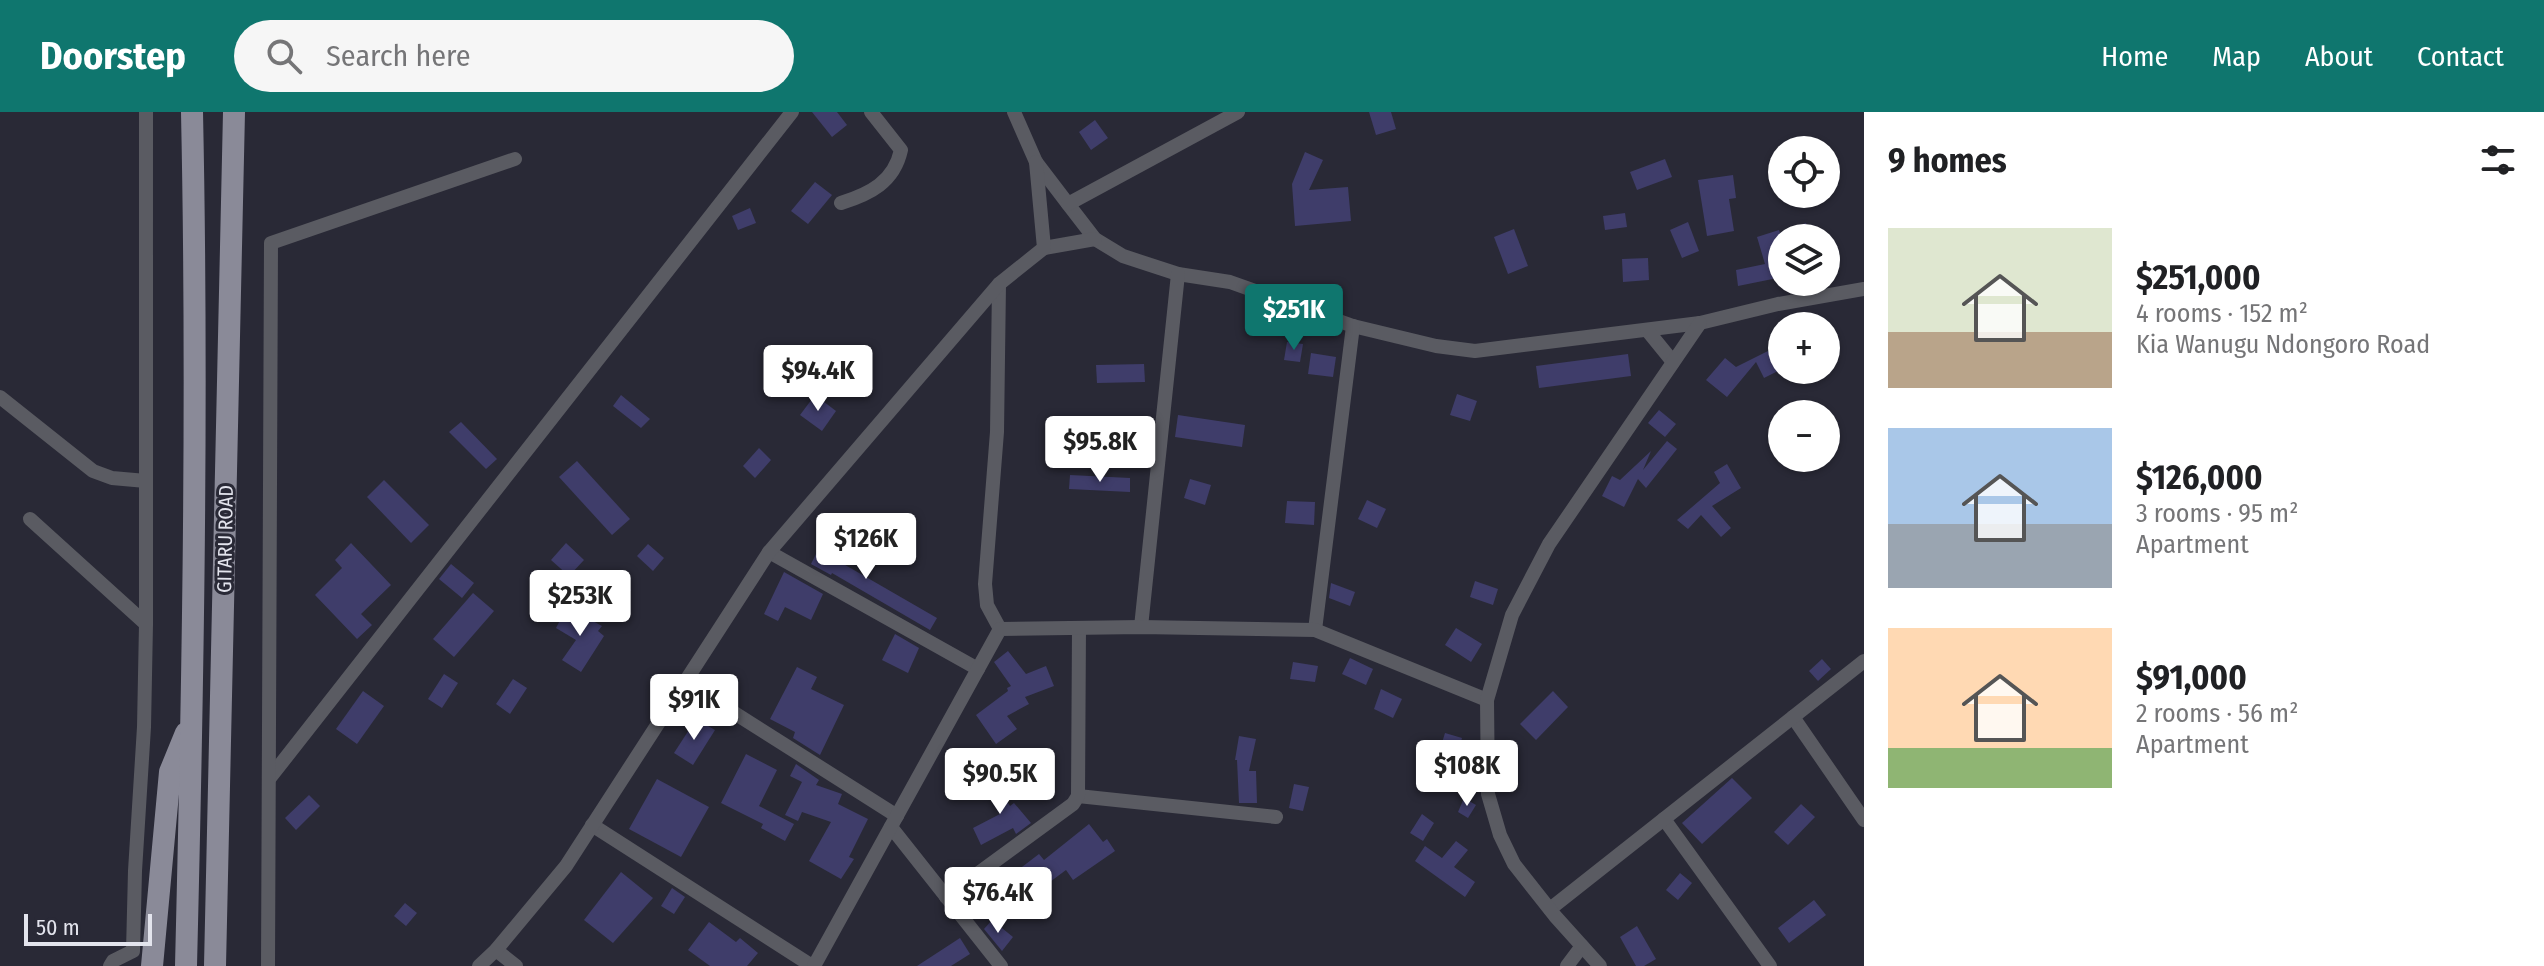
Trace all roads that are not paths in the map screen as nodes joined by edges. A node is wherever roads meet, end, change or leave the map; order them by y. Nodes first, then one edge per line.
1 (146, 112) edge
2 (192, 112) edge
3 (234, 112) edge
4 (792, 112) edge
5 (871, 112) edge
6 (1014, 112) edge
7 (1238, 112) edge
8 (515, 159) dead end
9 (1036, 162) junction
10 (841, 203) dead end
11 (1068, 204) junction
12 (1095, 239) junction
13 (1044, 248) junction
14 (1178, 274) junction
15 (999, 284) junction
16 (1864, 289) edge
17 (1700, 323) junction
18 (1353, 326) junction
19 (1647, 330) junction
20 (1673, 362) junction
21 (0, 397) edge
22 (146, 481) junction
23 (30, 519) dead end
24 (769, 552) junction
25 (146, 624) junction
26 (1141, 627) junction
27 (1079, 628) junction
28 (1000, 629) junction
29 (1315, 630) junction
30 (1864, 661) edge
31 (978, 669) junction
32 (684, 681) junction
33 (1487, 700) junction
34 (1793, 717) junction
35 (192, 721) junction
36 (269, 779) junction
37 (1078, 796) junction
38 (1276, 817) dead end
39 (1664, 819) junction
40 (1864, 820) edge
41 (894, 822) junction
42 (592, 825) junction
43 (946, 897) junction
44 (1550, 909) junction
45 (217, 923) junction
46 (1582, 946) junction
47 (496, 950) junction
48 (110, 966) edge
49 (152, 966) edge
50 (186, 966) edge
51 (215, 966) edge
52 (224, 966) edge
53 (268, 966) edge
54 (479, 966) edge
55 (516, 966) edge
56 (813, 966) edge
57 (1001, 966) edge
58 (1567, 966) edge
59 (1600, 966) edge
60 (1770, 966) edge

1 - 22 street
2 - 35 main road, GITARU ROAD
3 - 45 main road, GITARU ROAD
4 - 36 street
5 - 10 street
6 - 9 street
7 - 11 street
8 - 36 street
9 - 11 street
9 - 13 street
11 - 12 street
12 - 13 street
12 - 14 street
13 - 15 street
14 - 18 street
14 - 26 street
15 - 24 street
15 - 28 street
16 - 17 street
17 - 19 street
17 - 20 street
18 - 19 street
18 - 29 street
19 - 20 street
20 - 33 street
21 - 22 street
22 - 25 street
23 - 25 street
24 - 31 street
24 - 32 street
25 - 48 street
26 - 27 street
26 - 29 street
27 - 28 street
27 - 37 street
28 - 31 street
29 - 33 street
30 - 34 street
31 - 41 street
32 - 41 street
32 - 42 street
33 - 44 street
34 - 39 street
34 - 40 street
35 - 49 main road
35 - 50 main road, GITARU ROAD
36 - 53 street
37 - 38 street
37 - 43 street
39 - 44 street
39 - 60 street
41 - 43 street
41 - 56 street
42 - 47 street
42 - 56 street
43 - 57 street
44 - 46 street
45 - 51 main road, GITARU ROAD
45 - 52 main road
46 - 58 street
46 - 59 street
47 - 54 street
47 - 55 street

